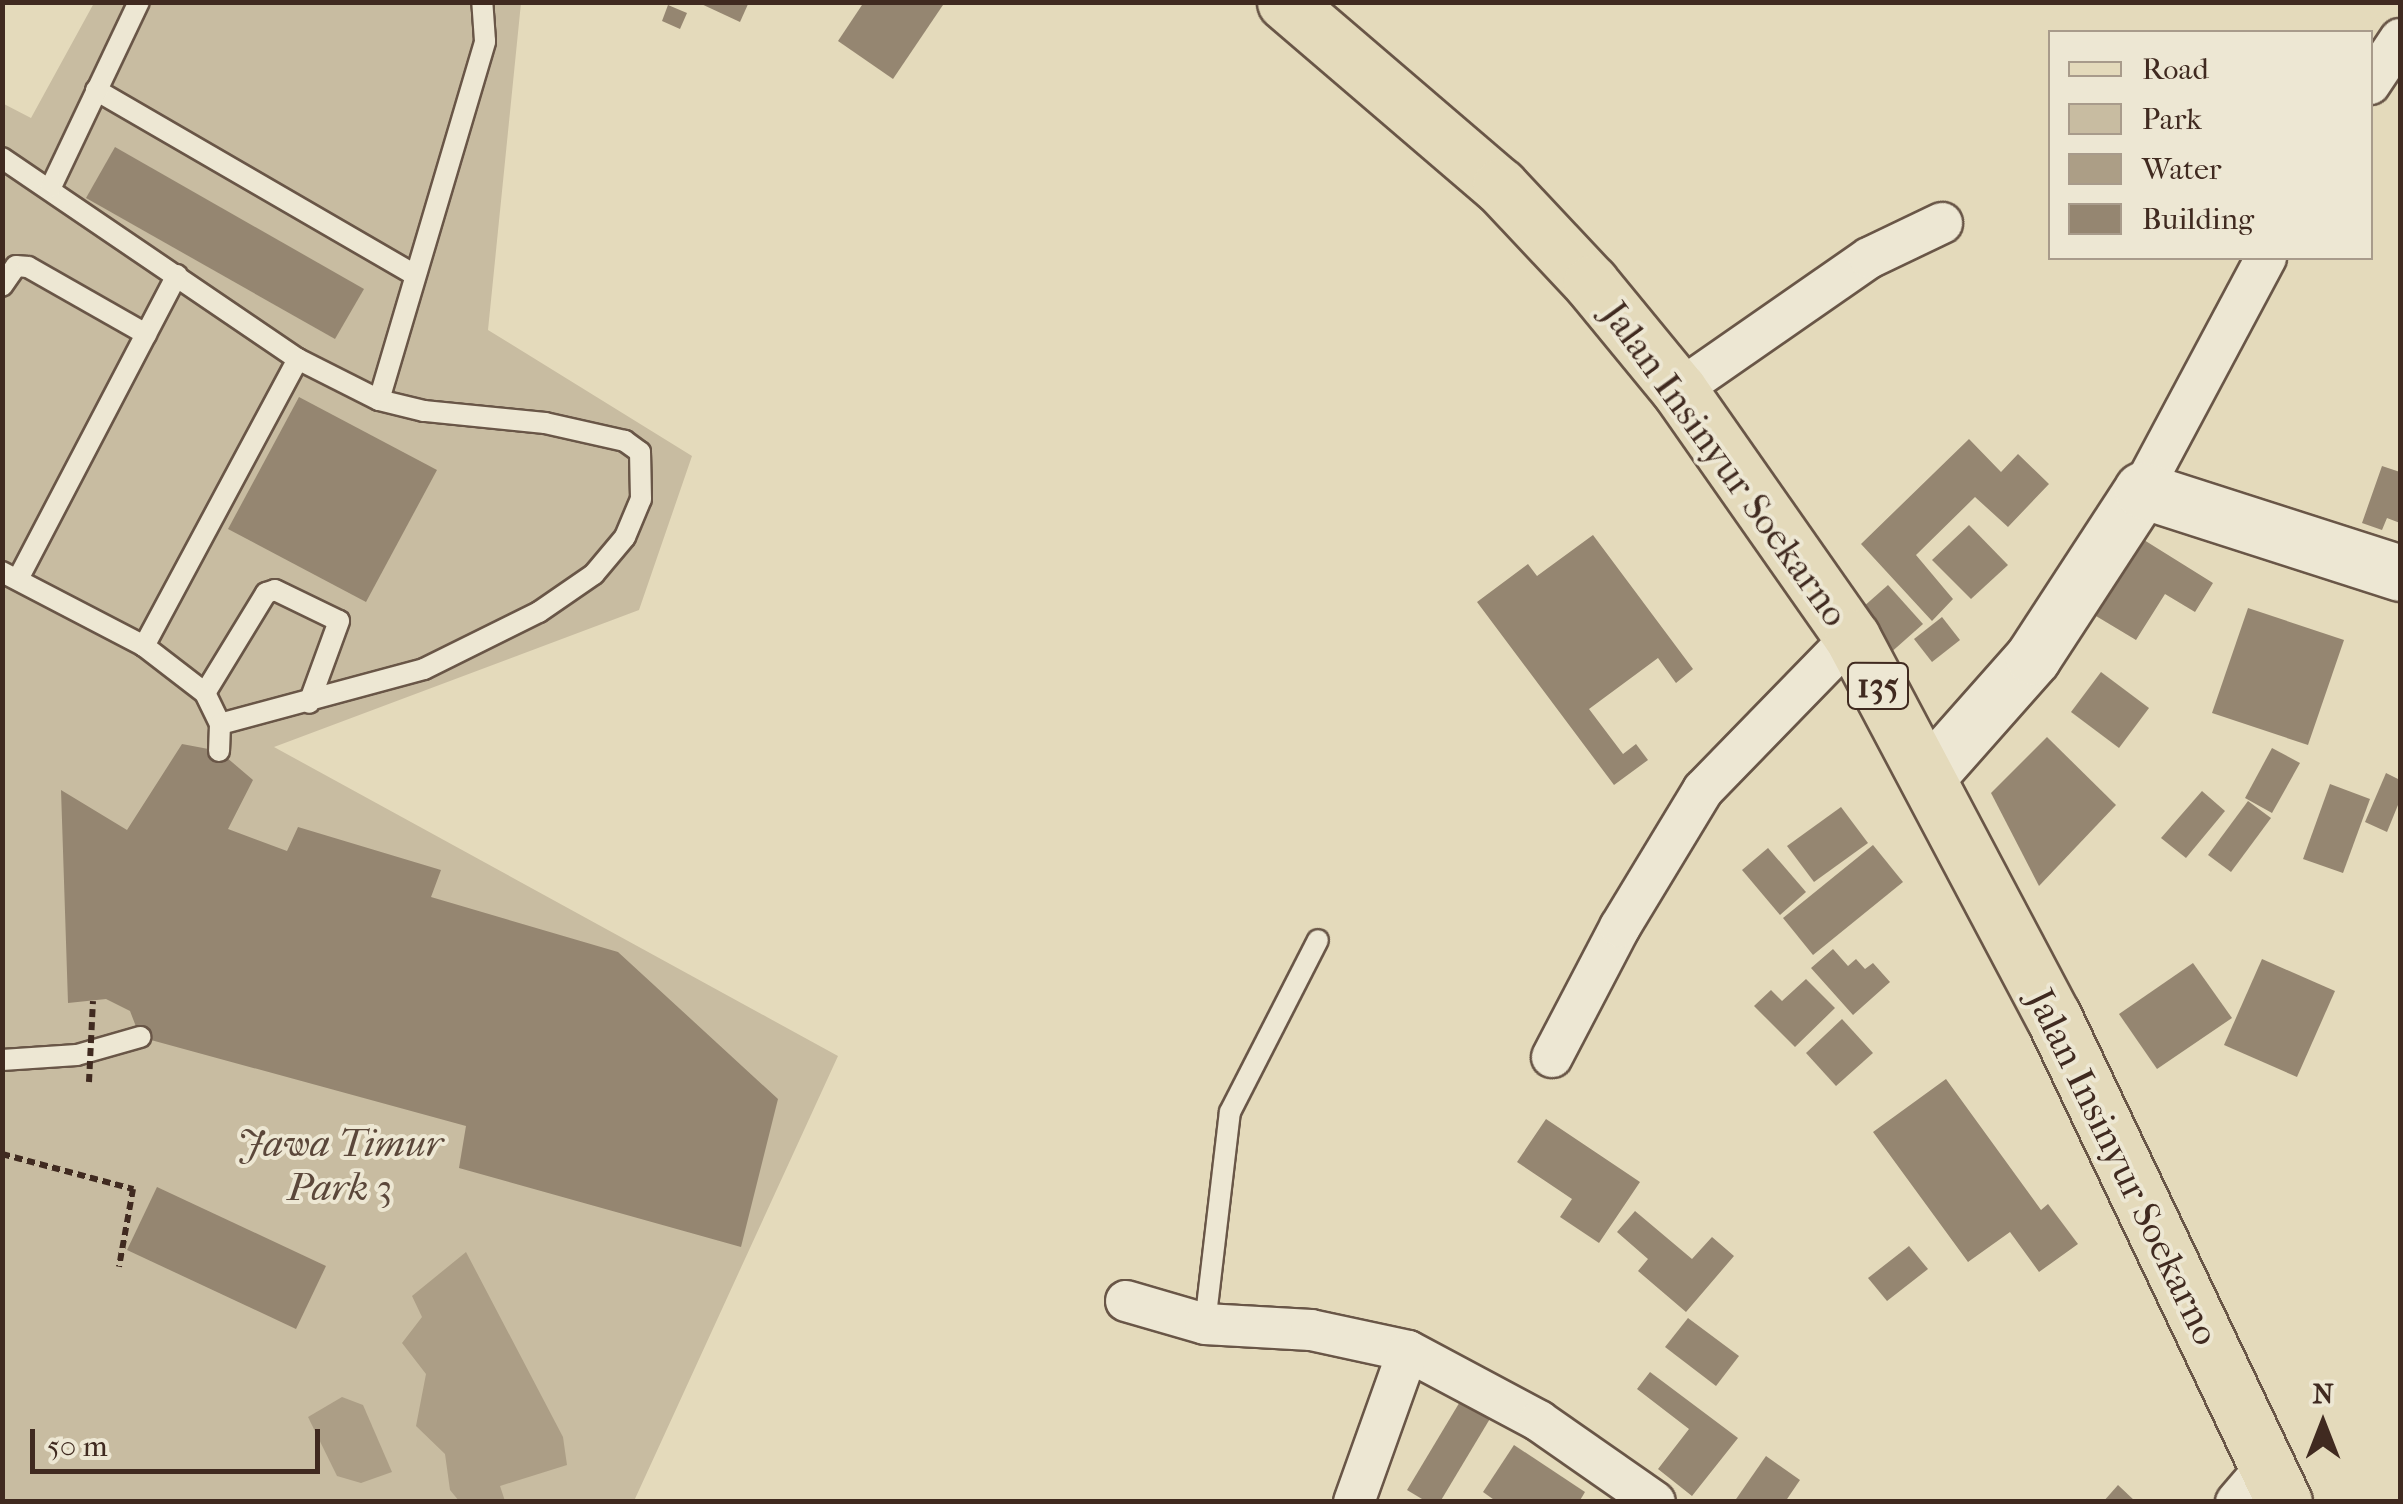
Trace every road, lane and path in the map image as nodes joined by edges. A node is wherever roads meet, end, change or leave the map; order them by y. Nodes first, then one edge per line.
1 (138, 2) edge
2 (482, 2) edge
3 (1285, 2) edge
4 (2400, 40) edge
5 (2373, 80) edge
6 (96, 90) junction
7 (2, 158) edge
8 (51, 187) junction
9 (1942, 223) dead end
10 (2265, 260) edge
11 (177, 275) junction
12 (414, 275) junction
13 (2, 286) edge
14 (146, 334) junction
15 (298, 358) junction
16 (1680, 390) junction
17 (379, 400) junction
18 (2142, 490) junction
19 (2400, 573) edge
20 (10, 576) edge
21 (1852, 636) junction
22 (144, 646) junction
23 (205, 693) junction
24 (309, 703) junction
25 (220, 724) junction
26 (220, 752) dead end
27 (1926, 776) junction
28 (1318, 940) dead end
29 (93, 1000) dead end
30 (140, 1036) dead end
31 (1552, 1057) dead end
32 (2, 1060) edge
33 (89, 1082) dead end
34 (2, 1154) edge
35 (119, 1267) dead end
36 (1126, 1301) dead end
37 (1204, 1324) junction
38 (1408, 1351) junction
39 (2262, 1490) edge
40 (1354, 1502) edge
41 (1655, 1502) edge

1 - 6 lane
2 - 12 lane
3 - 16 main road, Jalan Insinyur Soekarno / 135
4 - 5 street
6 - 8 lane
6 - 12 lane
7 - 8 lane
8 - 11 lane
9 - 16 street
10 - 18 street
11 - 14 lane
11 - 15 lane
12 - 17 lane
13 - 14 lane
14 - 20 lane
15 - 17 lane
15 - 22 lane
16 - 21 main road, Jalan Insinyur Soekarno / 135
17 - 24 lane
18 - 19 street
18 - 27 street
20 - 22 lane
21 - 27 main road, Jalan Insinyur Soekarno / 135
21 - 31 street
22 - 23 lane
23 - 24 lane
23 - 25 lane
24 - 25 lane
25 - 26 lane
27 - 39 main road, Jalan Insinyur Soekarno / 135
28 - 37 lane
29 - 33 path, bridge
30 - 32 lane
34 - 35 path
36 - 37 street
37 - 38 street
38 - 40 street
38 - 41 street

